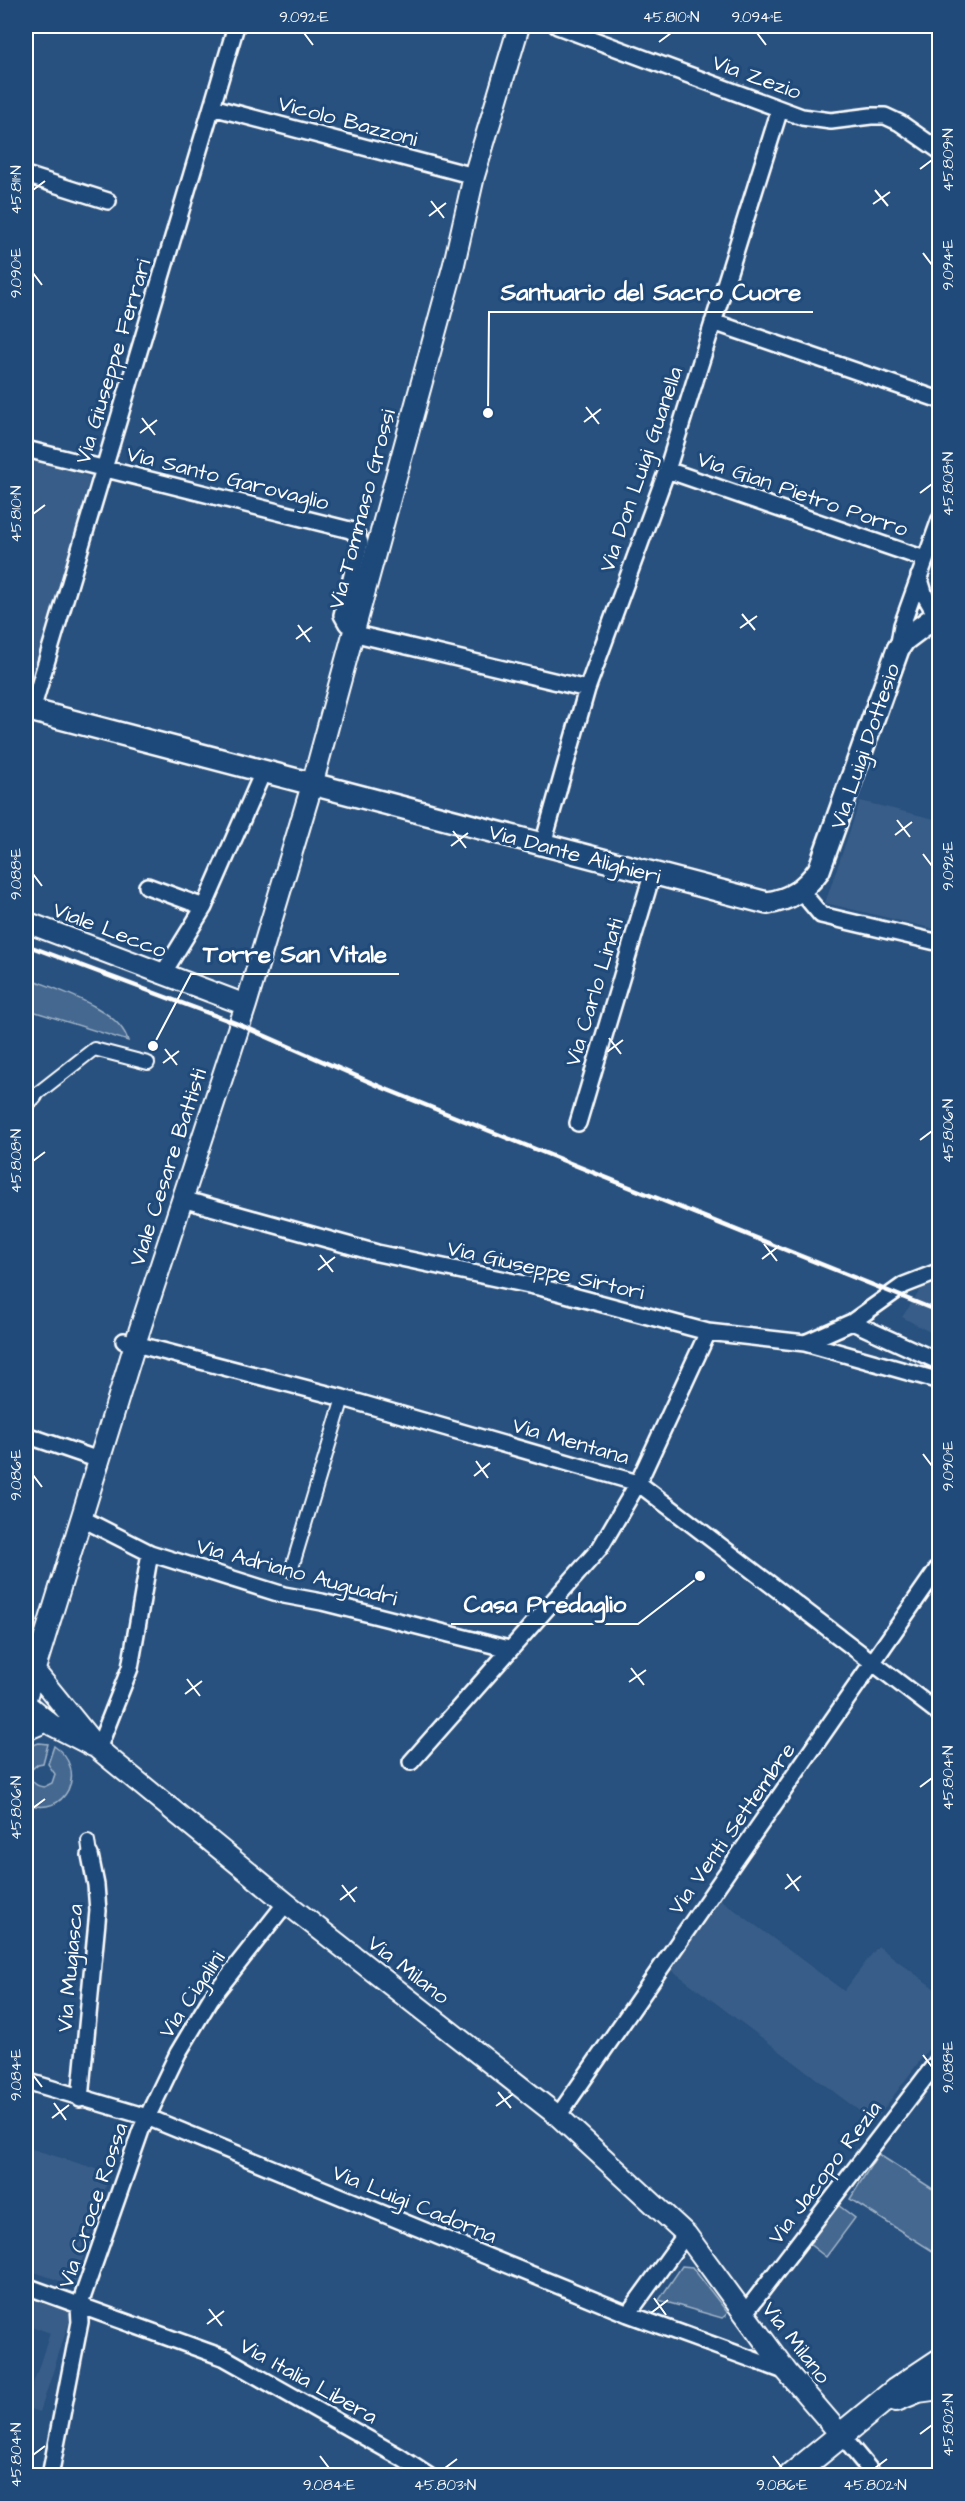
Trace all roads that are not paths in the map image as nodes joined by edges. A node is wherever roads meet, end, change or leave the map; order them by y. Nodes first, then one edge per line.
1 (236, 26) edge
2 (519, 26) edge
3 (557, 26) edge
4 (212, 106) junction
5 (780, 109) junction
6 (938, 145) edge
7 (26, 175) edge
8 (474, 176) junction
9 (108, 201) dead end
10 (713, 322) junction
11 (939, 399) edge
12 (26, 449) edge
13 (103, 469) junction
14 (667, 470) junction
15 (939, 519) edge
16 (925, 559) junction
17 (919, 576) junction
18 (938, 614) edge
19 (353, 630) junction
20 (898, 649) junction
21 (587, 689) junction
22 (29, 709) edge
23 (263, 772) junction
24 (312, 785) junction
25 (543, 844) junction
26 (652, 874) junction
27 (147, 886) dead end
28 (801, 891) junction
29 (204, 907) junction
30 (26, 922) edge
31 (939, 943) edge
32 (162, 975) junction
33 (246, 1005) junction
34 (148, 1063) dead end
35 (30, 1100) edge
36 (578, 1123) dead end
37 (182, 1199) junction
38 (939, 1271) edge
39 (852, 1322) junction
40 (708, 1332) junction
41 (130, 1342) junction
42 (805, 1344) junction
43 (939, 1362) edge
44 (939, 1381) edge
45 (344, 1398) junction
46 (26, 1435) edge
47 (99, 1460) junction
48 (638, 1483) junction
49 (81, 1518) junction
50 (150, 1553) junction
51 (939, 1564) edge
52 (291, 1571) dead end
53 (509, 1649) junction
54 (873, 1664) junction
55 (34, 1670) junction
56 (26, 1698) edge
57 (26, 1704) edge
58 (939, 1714) edge
59 (47, 1721) junction
60 (26, 1730) edge
61 (98, 1749) junction
62 (411, 1762) dead end
63 (89, 1848) dead end
64 (286, 1903) junction
65 (939, 2058) edge
66 (26, 2081) edge
67 (80, 2099) junction
68 (558, 2116) junction
69 (147, 2117) junction
70 (686, 2234) junction
71 (26, 2286) edge
72 (79, 2307) junction
73 (628, 2314) junction
74 (744, 2314) junction
75 (939, 2361) edge
76 (787, 2372) junction
77 (939, 2387) edge
78 (877, 2406) junction
79 (841, 2434) junction
80 (50, 2475) edge
81 (429, 2475) edge
82 (791, 2475) edge
83 (875, 2475) edge

1 - 4 street, Via Giuseppe Ferrari
2 - 8 street, Via Tommaso Grossi
3 - 5 street, Via Zezio
4 - 8 street, Vicolo Bazzoni
4 - 13 street, Via Giuseppe Ferrari
5 - 6 street, Via Zezio
5 - 10 street, Via Don Luigi Guanella
7 - 9 street
8 - 19 street, Via Tommaso Grossi
10 - 11 street
10 - 14 street, Via Don Luigi Guanella
12 - 13 street, Via Santo Garovaglio
13 - 19 street, Via Santo Garovaglio
13 - 22 street, Via Giuseppe Ferrari
14 - 16 street, Via Gian Pietro Porro
14 - 21 street, Via Don Luigi Guanella
15 - 16 street
16 - 17 street
17 - 18 street
17 - 20 street
18 - 20 main road, Via Luigi Dottesio
19 - 21 street
19 - 24 street, Via Tommaso Grossi
20 - 28 main road, Via Luigi Dottesio
21 - 25 street, Via Don Luigi Guanella
22 - 23 main road, Via Dante Alighieri
23 - 24 main road, Via Dante Alighieri
23 - 29 street
24 - 25 main road, Via Dante Alighieri
24 - 33 street, Via Tommaso Grossi
25 - 26 main road, Via Dante Alighieri
26 - 28 main road, Via Dante Alighieri
26 - 36 street, Via Carlo Linati
27 - 29 street
28 - 31 street
29 - 32 street
30 - 32 street, Viale Lecco
32 - 33 street, Viale Lecco
33 - 37 street, Viale Cesare Battisti
34 - 35 street
37 - 40 street, Via Giuseppe Sirtori
37 - 41 street, Viale Cesare Battisti
38 - 39 street
39 - 42 street
39 - 43 street
40 - 42 street, Via Giuseppe Sirtori
40 - 48 street
41 - 45 street, Via Mentana
41 - 47 street, Viale Cesare Battisti
42 - 44 street, Via Giuseppe Sirtori
45 - 48 street, Via Mentana
45 - 52 street
46 - 47 street
47 - 49 street, Viale Cesare Battisti
48 - 53 street
48 - 54 street, Via Mentana
49 - 50 street, Via Adriano Auguadri
49 - 55 street, Viale Cesare Battisti
50 - 53 street, Via Adriano Auguadri
50 - 61 street
51 - 54 street, Via Venti Settembre
53 - 62 street
54 - 58 street, Via Mentana
54 - 68 street, Via Venti Settembre
55 - 56 street, Viale Cesare Battisti
55 - 61 street, Via Milano
57 - 59 street, Via Milano
59 - 60 street
59 - 61 street, Via Milano
61 - 64 street, Via Milano
63 - 67 street, Via Mugiasca
64 - 68 street, Via Milano
64 - 69 street, Via Cigalini
65 - 74 street, Via Jacopo Rezia
66 - 67 street, Via Luigi Cadorna
67 - 69 street, Via Luigi Cadorna
68 - 70 street, Via Milano
69 - 72 street, Via Croce Rossa
69 - 73 street, Via Luigi Cadorna
70 - 73 street
70 - 74 street, Via Milano
71 - 72 street, Via Italia Libera
72 - 80 street, Via Croce Rossa
72 - 81 street, Via Italia Libera
73 - 76 street, Via Luigi Cadorna
74 - 76 street, Via Milano
75 - 78 main road
76 - 79 street, Via Milano
77 - 78 main road
78 - 79 main road
79 - 82 main road
79 - 83 street, Via Milano

